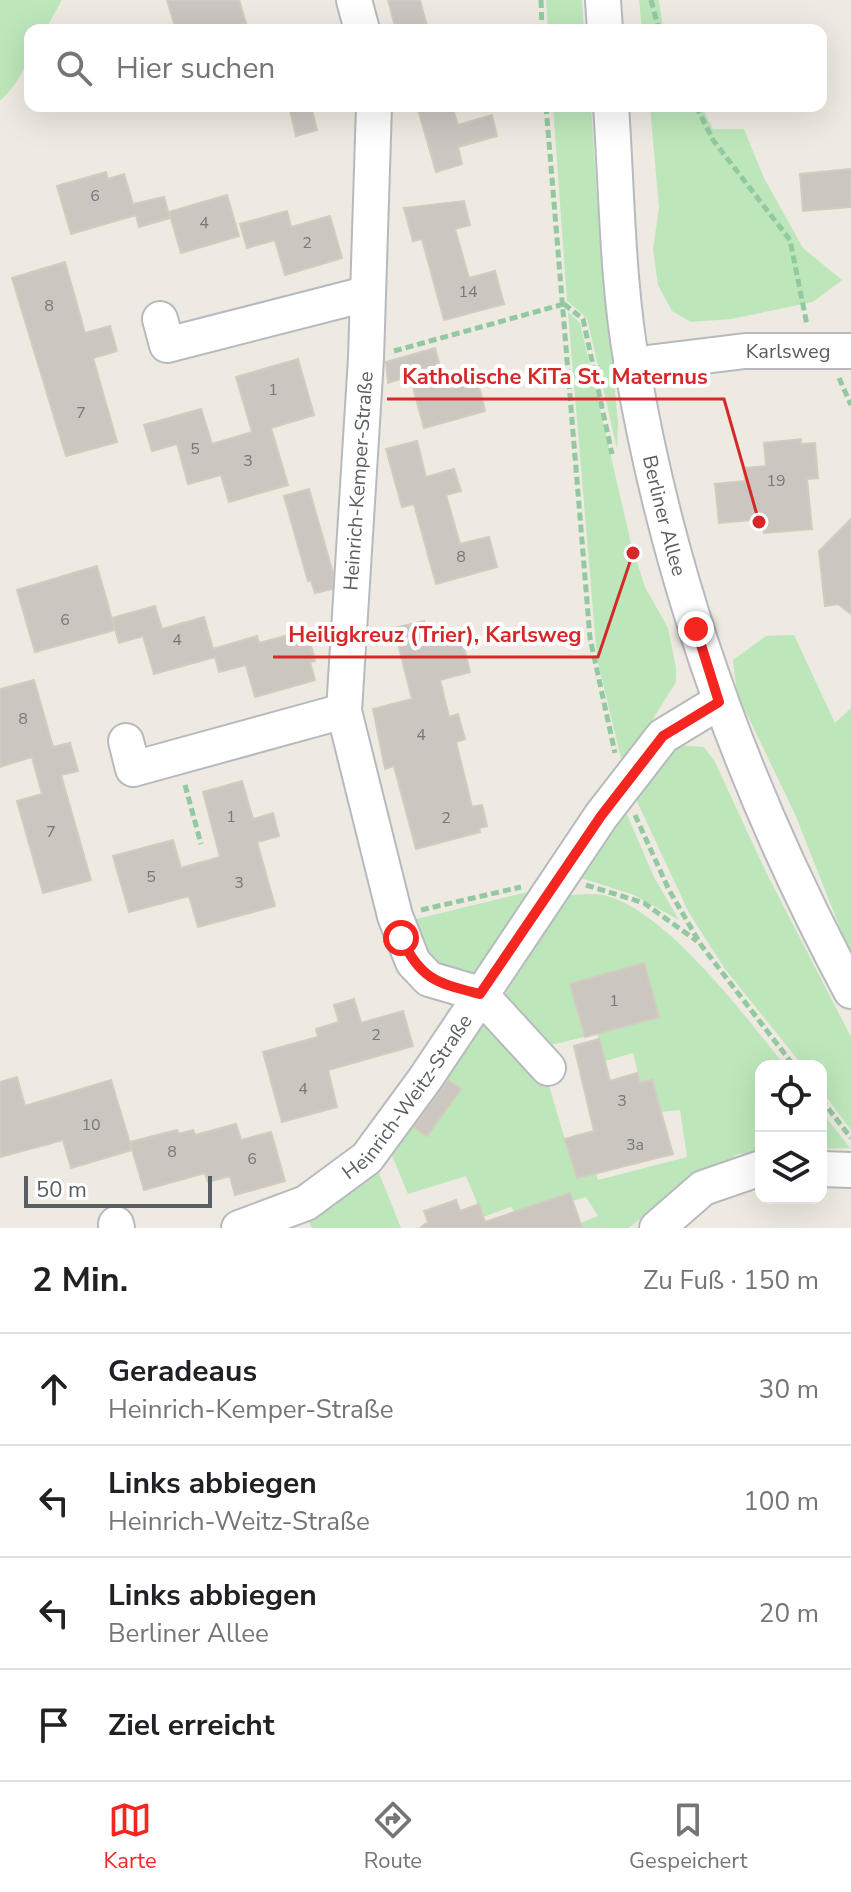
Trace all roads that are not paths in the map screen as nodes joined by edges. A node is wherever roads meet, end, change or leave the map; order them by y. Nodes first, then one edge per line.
1 (354, 0) edge
2 (603, 0) edge
3 (360, 24) edge
4 (605, 24) edge
5 (374, 112) edge
6 (611, 112) edge
7 (366, 294) junction
8 (160, 319) dead end
9 (851, 351) edge
10 (631, 365) junction
11 (719, 702) junction
12 (344, 711) junction
13 (126, 741) dead end
14 (851, 991) edge
15 (480, 994) junction
16 (548, 1068) dead end
17 (827, 1169) edge
18 (755, 1170) edge
19 (851, 1170) edge
20 (239, 1228) edge
21 (657, 1228) edge

1 - 3 street
2 - 4 street
5 - 7 street, Heinrich-Kemper-Straße
6 - 10 street, Berliner Allee
7 - 8 street
7 - 12 street, Heinrich-Kemper-Straße
9 - 10 street, Karlsweg
10 - 11 street, Berliner Allee
11 - 14 street, Berliner Allee
11 - 15 street, Heinrich-Weitz-Straße
12 - 13 street
12 - 15 street, Heinrich-Kemper-Straße
15 - 16 street
15 - 20 street, Heinrich-Weitz-Straße
17 - 19 street
18 - 21 street

